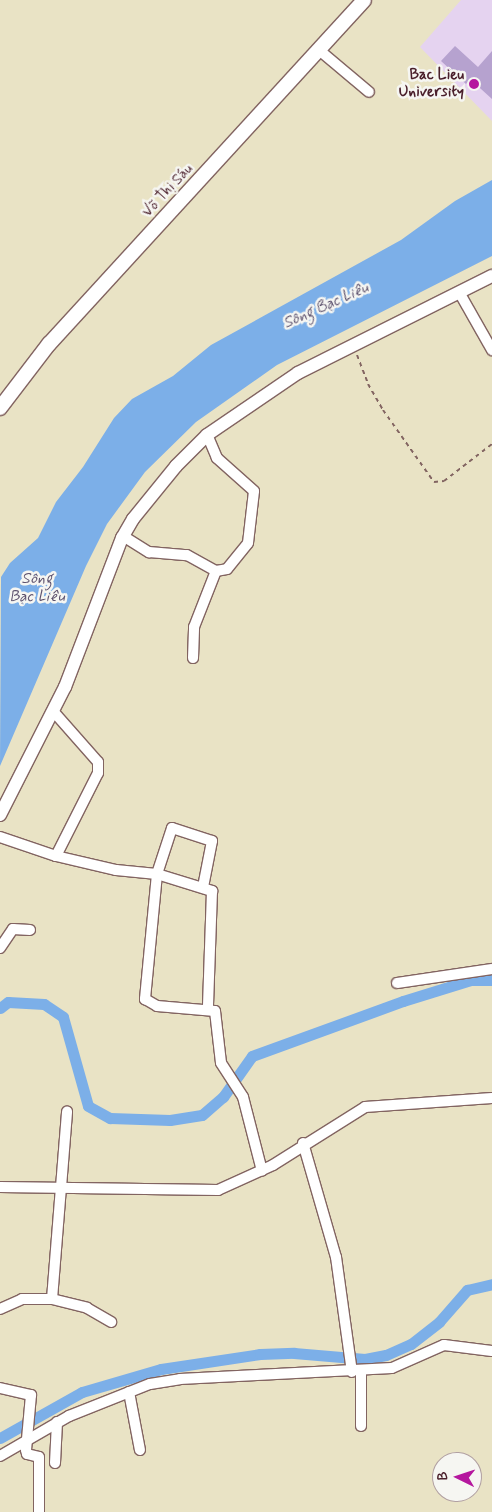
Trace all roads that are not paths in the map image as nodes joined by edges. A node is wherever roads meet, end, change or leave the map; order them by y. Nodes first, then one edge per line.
1 (364, 0) edge
2 (319, 50) junction
3 (368, 92) dead end
4 (492, 276) edge
5 (458, 292) junction
6 (492, 350) edge
7 (0, 408) edge
8 (208, 435) junction
9 (123, 536) junction
10 (216, 571) junction
11 (193, 658) dead end
12 (53, 711) junction
13 (0, 815) edge
14 (0, 837) edge
15 (56, 856) junction
16 (157, 874) junction
17 (202, 887) junction
18 (30, 930) dead end
19 (0, 948) edge
20 (492, 969) edge
21 (397, 983) dead end
22 (208, 1008) junction
23 (492, 1098) edge
24 (68, 1112) dead end
25 (304, 1143) junction
26 (262, 1171) junction
27 (0, 1187) edge
28 (61, 1189) junction
29 (52, 1299) junction
30 (0, 1309) edge
31 (111, 1322) dead end
32 (492, 1351) edge
33 (355, 1369) junction
34 (0, 1388) edge
35 (129, 1392) junction
36 (57, 1422) junction
37 (361, 1426) dead end
38 (28, 1438) junction
39 (140, 1450) dead end
40 (0, 1456) edge
41 (55, 1463) dead end
42 (39, 1512) edge

1 - 2 main road, Võ Thị Sáu
2 - 3 street
2 - 7 main road, Võ Thị Sáu
4 - 5 street
5 - 6 street
5 - 8 street
8 - 9 street
8 - 10 street
9 - 10 street
9 - 12 street
10 - 11 street
12 - 13 street
12 - 15 street
14 - 15 street
15 - 16 street
16 - 17 street
16 - 17 street
16 - 22 street
17 - 22 street
18 - 19 street
20 - 21 street
22 - 26 street
23 - 25 street
24 - 28 street
25 - 26 street
25 - 33 street
26 - 28 street
27 - 28 street
28 - 29 street
29 - 30 street
29 - 31 street
32 - 33 street
33 - 35 street
33 - 37 street
34 - 38 street
35 - 36 street
35 - 39 street
36 - 38 street
36 - 41 street
38 - 40 street
38 - 42 street

